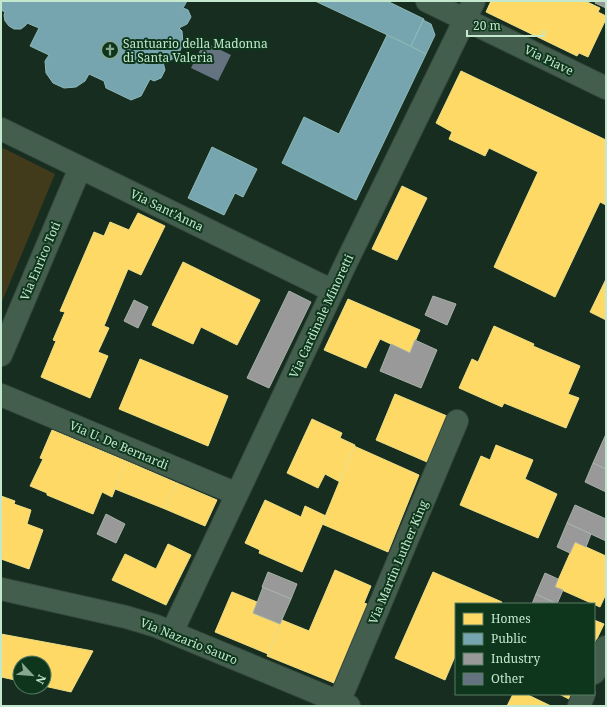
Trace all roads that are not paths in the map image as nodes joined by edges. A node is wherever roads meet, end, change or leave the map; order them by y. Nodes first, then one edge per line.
1 (426, 1) edge
2 (469, 10) edge
3 (606, 88) edge
4 (1, 129) edge
5 (80, 168) junction
6 (333, 291) junction
7 (1, 355) edge
8 (1, 395) edge
9 (457, 421) dead end
10 (237, 494) junction
11 (1, 589) edge
12 (172, 632) junction
13 (606, 647) edge
14 (595, 671) edge
15 (584, 695) edge
16 (314, 699) edge
17 (344, 704) edge
18 (579, 706) edge

1 - 2 street, Via Piave
2 - 3 street, Via Piave
2 - 6 street, Via Cardinale Minoretti
4 - 5 street, Via Sant'Anna
5 - 6 street, Via Sant'Anna
5 - 7 street, Via Enrico Toti
6 - 10 street, Via Cardinale Minoretti
8 - 10 street, Via U. De Bernardi
9 - 17 street, Via Martin Luther King
10 - 12 street, Via Cardinale Minoretti
11 - 12 street, Via Nazario Sauro
12 - 16 street, Via Nazario Sauro
13 - 14 street
15 - 18 street
16 - 17 street, Via Nazario Sauro

